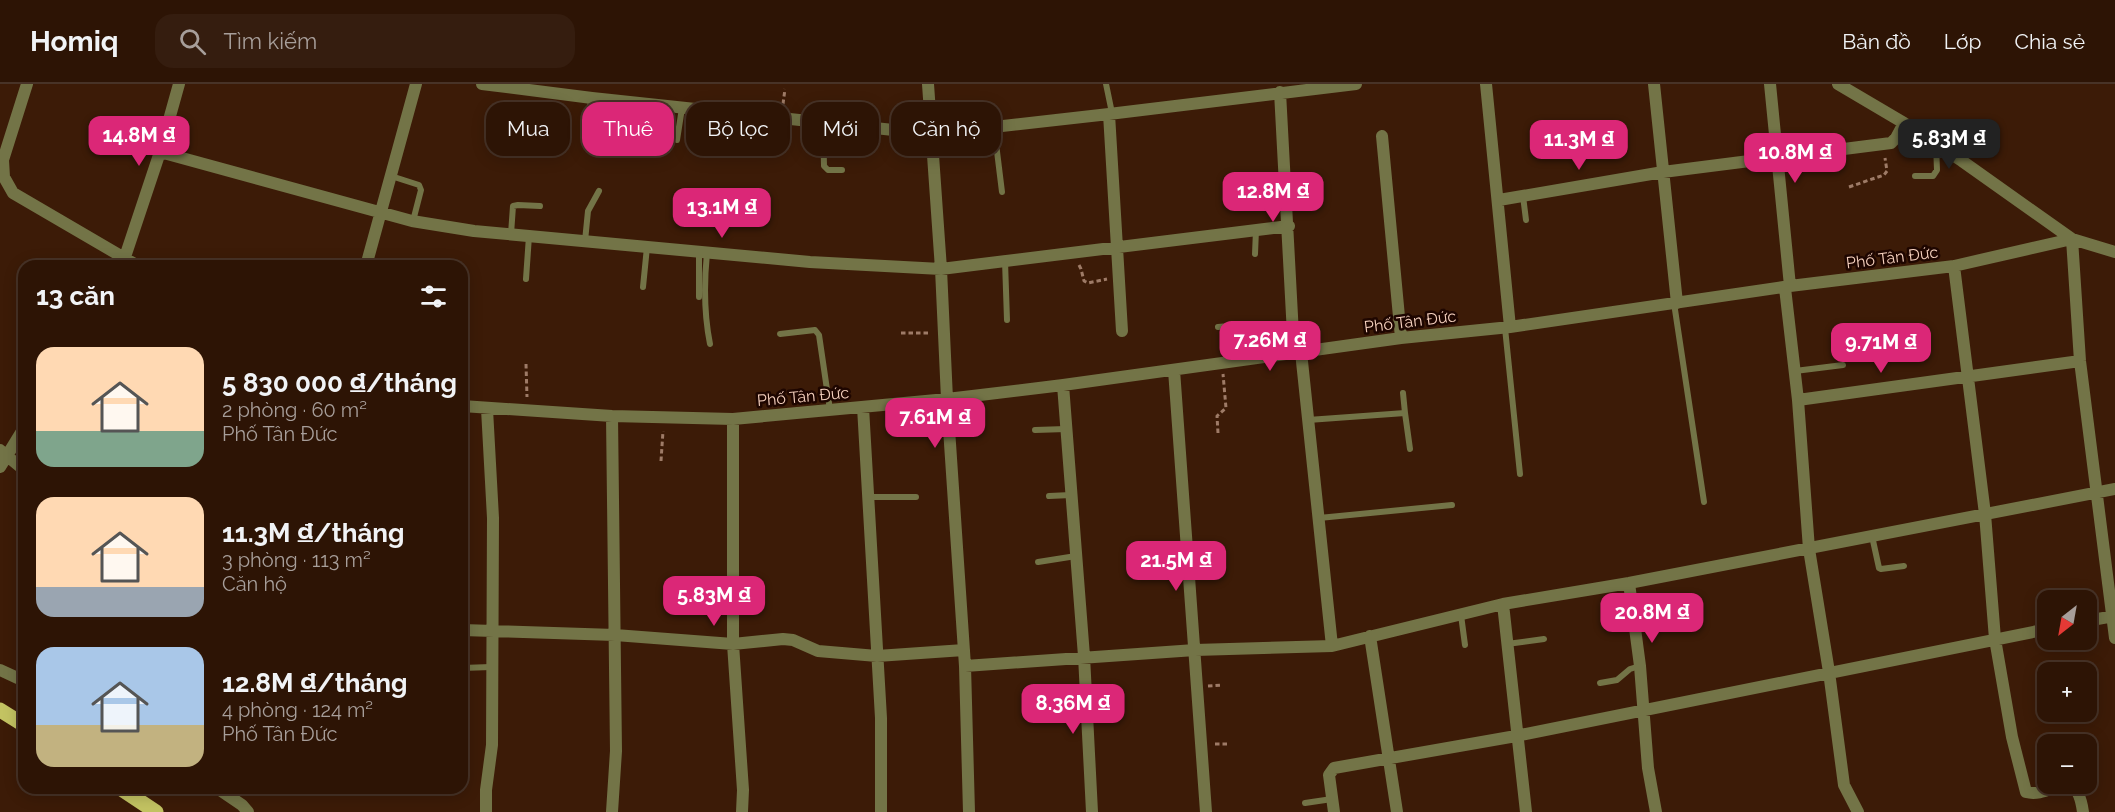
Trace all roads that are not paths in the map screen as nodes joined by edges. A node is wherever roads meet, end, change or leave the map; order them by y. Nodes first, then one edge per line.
1 (27, 84) edge
2 (179, 84) edge
3 (416, 84) edge
4 (482, 84) edge
5 (928, 84) edge
6 (1106, 84) edge
7 (1356, 84) edge
8 (1486, 84) edge
9 (1654, 84) edge
10 (1770, 84) edge
11 (1838, 84) edge
12 (1280, 88) edge
13 (592, 98) junction
14 (591, 102) edge
15 (929, 102) edge
16 (682, 108) junction
17 (1111, 114) junction
18 (802, 120) edge
19 (1904, 123) junction
20 (1001, 126) edge
21 (1382, 136) dead end
22 (677, 140) dead end
23 (1936, 144) junction
24 (160, 152) junction
25 (824, 156) edge
26 (933, 156) edge
27 (998, 156) edge
28 (1777, 158) junction
29 (842, 170) dead end
30 (1663, 172) junction
31 (390, 176) junction
32 (1915, 176) dead end
33 (2, 180) edge
34 (599, 191) dead end
35 (1002, 192) dead end
36 (1523, 196) junction
37 (1499, 200) junction
38 (540, 206) dead end
39 (380, 213) junction
40 (1526, 220) dead end
41 (412, 221) junction
42 (1289, 226) junction
43 (1256, 230) junction
44 (511, 234) junction
45 (529, 236) junction
46 (2072, 239) junction
47 (585, 241) junction
48 (647, 247) junction
49 (1116, 248) junction
50 (703, 252) junction
51 (2115, 252) edge
52 (1256, 254) dead end
53 (120, 260) edge
54 (124, 260) edge
55 (368, 260) edge
56 (1005, 261) junction
57 (1954, 266) junction
58 (941, 269) junction
59 (526, 279) dead end
60 (643, 287) dead end
61 (1788, 287) junction
62 (699, 297) dead end
63 (1676, 303) junction
64 (1006, 320) dead end
65 (1218, 327) dead end
66 (1508, 328) junction
67 (1122, 331) dead end
68 (780, 334) dead end
69 (1401, 338) junction
70 (710, 344) dead end
71 (1298, 353) junction
72 (2080, 361) junction
73 (1228, 362) junction
74 (1843, 365) dead end
75 (1174, 370) junction
76 (1795, 371) junction
77 (1968, 377) junction
78 (1063, 386) junction
79 (1403, 393) dead end
80 (947, 399) junction
81 (1798, 400) junction
82 (468, 407) edge
83 (863, 407) junction
84 (487, 409) junction
85 (830, 410) junction
86 (1405, 413) junction
87 (612, 416) junction
88 (733, 419) junction
89 (1308, 420) junction
90 (1066, 429) junction
91 (1035, 430) dead end
92 (18, 436) edge
93 (1410, 449) dead end
94 (2, 458) edge
95 (18, 467) edge
96 (1520, 474) dead end
97 (2115, 489) edge
98 (2098, 492) junction
99 (1071, 495) junction
100 (1049, 496) dead end
101 (870, 497) junction
102 (916, 497) dead end
103 (1704, 502) dead end
104 (1452, 505) dead end
105 (1985, 514) junction
106 (1318, 518) junction
107 (1872, 536) junction
108 (1809, 549) junction
109 (1076, 556) junction
110 (1038, 562) dead end
111 (1904, 566) dead end
112 (1629, 583) junction
113 (1503, 604) junction
114 (1461, 614) junction
115 (2113, 616) edge
116 (2097, 619) edge
117 (468, 630) edge
118 (493, 630) junction
119 (2037, 631) edge
120 (615, 635) junction
121 (1370, 636) junction
122 (2115, 638) edge
123 (1544, 639) dead end
124 (1995, 639) junction
125 (733, 644) junction
126 (1507, 644) junction
127 (1465, 645) dead end
128 (1332, 646) junction
129 (964, 650) junction
130 (1195, 650) junction
131 (877, 656) junction
132 (1084, 656) junction
133 (965, 666) junction
134 (1640, 666) junction
135 (468, 668) edge
136 (491, 668) junction
137 (0, 670) edge
138 (1829, 672) junction
139 (18, 678) edge
140 (1600, 683) dead end
141 (1643, 709) junction
142 (0, 710) edge
143 (18, 721) edge
144 (1516, 736) junction
145 (1389, 759) junction
146 (129, 794) edge
147 (224, 794) edge
148 (1305, 803) dead end
149 (1333, 806) edge
150 (244, 810) edge
151 (156, 812) edge
152 (486, 812) edge
153 (612, 812) edge
154 (742, 812) edge
155 (881, 812) edge
156 (969, 812) edge
157 (1092, 812) edge
158 (1206, 812) edge
159 (1397, 812) edge
160 (1526, 812) edge
161 (1656, 812) edge
162 (1858, 812) edge
163 (2083, 812) edge

1 - 33 street
2 - 24 street
3 - 31 street
4 - 13 street
5 - 15 street
6 - 17 lane
7 - 12 street
8 - 37 street
9 - 30 street
10 - 28 street
11 - 19 street
12 - 17 street
12 - 42 street
13 - 14 lane
13 - 16 street
16 - 18 street
16 - 22 lane
17 - 20 street
17 - 49 street
19 - 23 street
19 - 28 street
21 - 69 street
23 - 32 lane
23 - 46 street
24 - 39 street
24 - 54 street
25 - 29 lane
26 - 58 street
27 - 35 lane
28 - 30 street
28 - 61 street
30 - 36 street
30 - 63 street
31 - 39 street
31 - 41 lane
33 - 53 street
34 - 47 lane
36 - 37 street
36 - 40 lane
37 - 66 street
38 - 44 lane
39 - 41 street
39 - 55 street
41 - 44 street
42 - 43 street
42 - 71 street
43 - 49 street
43 - 52 lane
44 - 45 street
45 - 47 street
45 - 59 lane
46 - 51 street
46 - 57 street, Phố Tân Đức
46 - 72 street
47 - 48 street
48 - 50 street
48 - 60 lane
49 - 56 street
49 - 67 street
50 - 58 street
50 - 62 lane
50 - 70 lane
56 - 58 street
56 - 64 lane
57 - 61 street, Phố Tân Đức
57 - 77 street
58 - 80 street
61 - 63 street, Phố Tân Đức
61 - 76 street
63 - 66 street, Phố Tân Đức
63 - 103 lane
65 - 73 lane
66 - 69 street, Phố Tân Đức
66 - 96 lane
68 - 85 lane
69 - 71 street, Phố Tân Đức
71 - 73 street, Phố Tân Đức
71 - 89 street
72 - 77 street
72 - 98 street
73 - 75 street, Phố Tân Đức
74 - 76 lane
75 - 78 street, Phố Tân Đức
75 - 130 street
76 - 81 street
77 - 81 street
77 - 105 street
78 - 80 street, Phố Tân Đức
78 - 90 street
79 - 86 lane
80 - 83 street, Phố Tân Đức
80 - 129 street
81 - 108 street
82 - 84 street, Phố Tân Đức
83 - 85 street, Phố Tân Đức
83 - 101 street
84 - 87 street, Phố Tân Đức
84 - 118 street
85 - 88 street, Phố Tân Đức
86 - 89 lane
86 - 93 lane
87 - 88 street, Phố Tân Đức
87 - 120 street
88 - 125 street
89 - 106 street
90 - 91 lane
90 - 99 street
92 - 94 street
94 - 95 street
97 - 98 street
98 - 105 street
98 - 115 street
99 - 100 lane
99 - 109 street
101 - 102 lane
101 - 131 street
104 - 106 lane
105 - 107 street
105 - 124 street
106 - 128 street
107 - 108 street
107 - 111 lane
108 - 112 street
108 - 138 street
109 - 110 lane
109 - 132 street
112 - 113 street
112 - 134 street
113 - 114 street
113 - 126 street
114 - 121 street
114 - 127 lane
115 - 116 street
115 - 122 street
117 - 118 street
118 - 120 street
118 - 136 street
119 - 124 street
120 - 125 street
120 - 153 street
121 - 128 street
121 - 145 street
123 - 126 lane
124 - 138 street
124 - 163 street
125 - 131 street
125 - 154 street
126 - 144 street
128 - 130 street
129 - 131 street
129 - 133 street
130 - 132 street
130 - 158 street
131 - 155 street
132 - 133 street
132 - 157 street
133 - 156 street
134 - 140 lane
134 - 141 street
135 - 136 lane
136 - 152 street
137 - 139 street
138 - 141 street
138 - 162 street
141 - 144 street
141 - 161 street
142 - 143 main road
144 - 145 street
144 - 160 street
145 - 149 street
145 - 159 street
146 - 151 main road
147 - 150 street
148 - 149 lane

